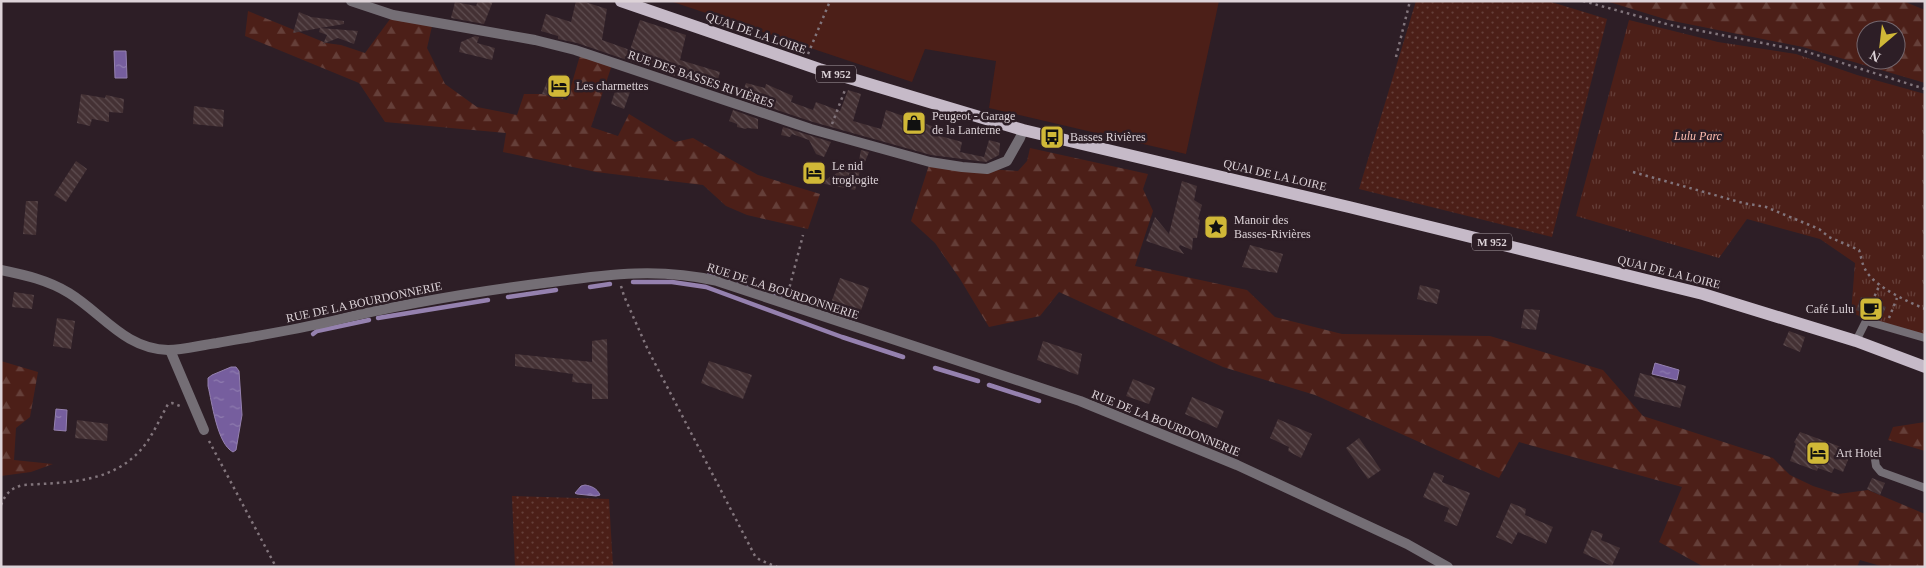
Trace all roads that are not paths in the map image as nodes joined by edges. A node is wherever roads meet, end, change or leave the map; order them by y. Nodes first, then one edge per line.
1 (352, 1) edge
2 (621, 1) edge
3 (1023, 130) junction
4 (1, 270) edge
5 (1925, 338) edge
6 (1856, 341) junction
7 (170, 350) junction
8 (1925, 367) edge
9 (204, 430) road end
10 (1874, 453) dead end
11 (1925, 488) edge
12 (1448, 567) edge

1 - 3 street, RUE DES BASSES RIVIÈRES
2 - 3 main road, QUAI DE LA LOIRE / M 952
3 - 6 main road, QUAI DE LA LOIRE / M 952
4 - 7 street, RUE DE LA BOURDONNERIE
5 - 6 lane
6 - 8 main road, QUAI DE LA LOIRE / M 952
7 - 9 street
7 - 12 street, RUE DE LA BOURDONNERIE
10 - 11 lane

